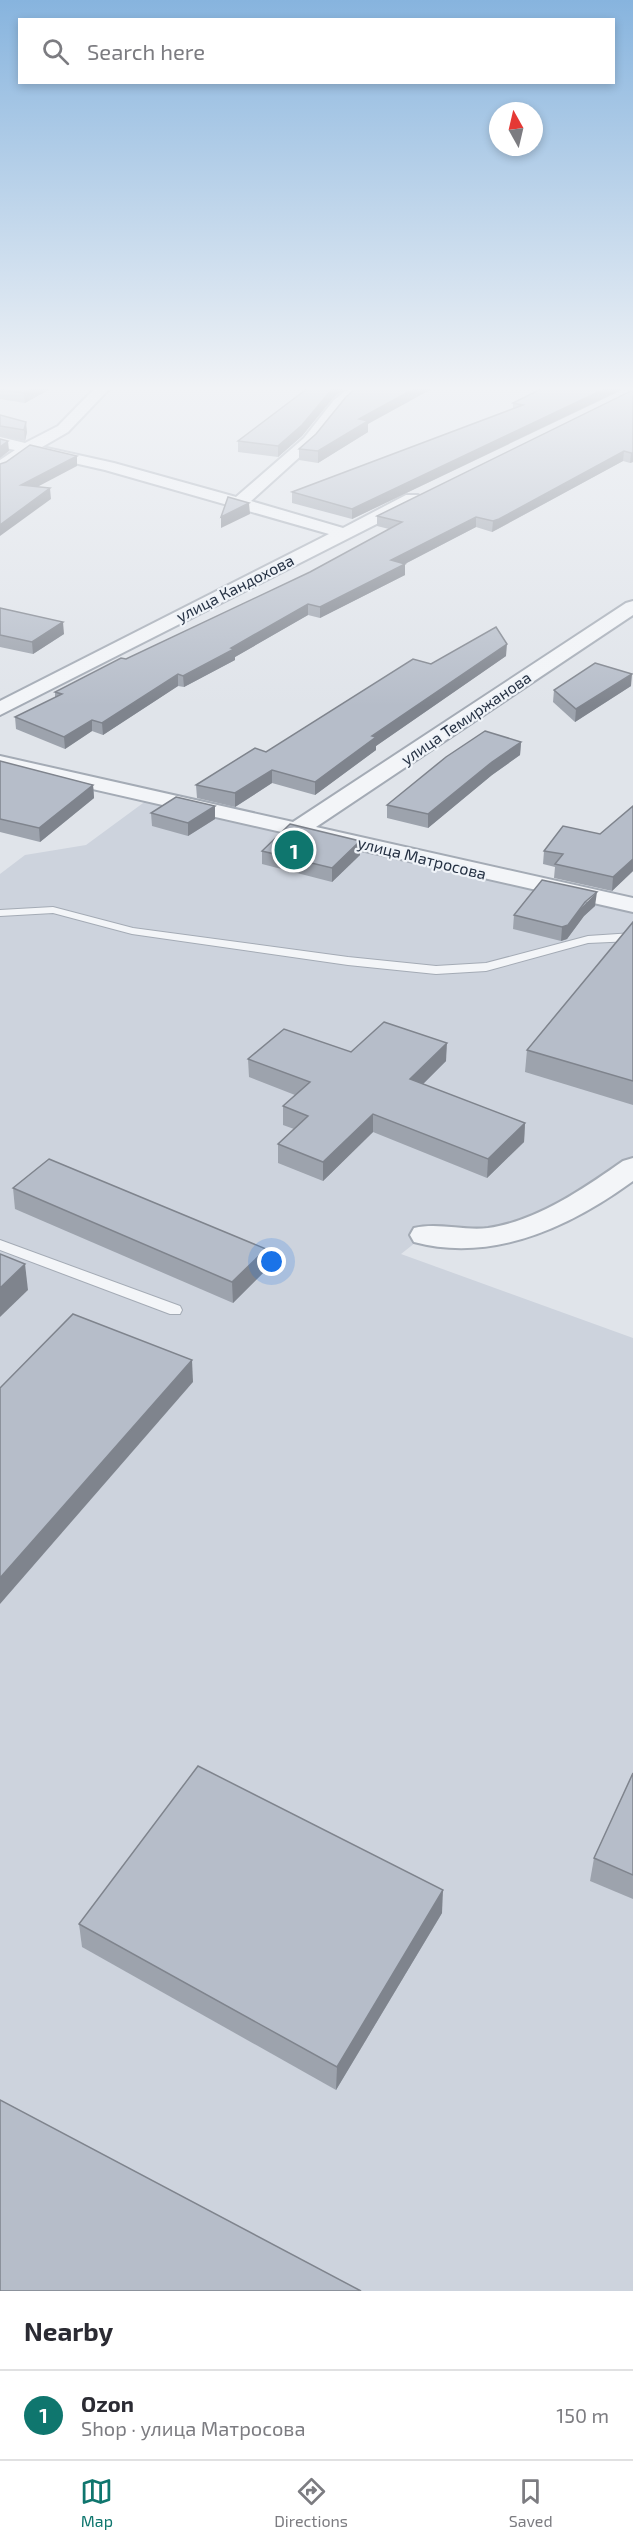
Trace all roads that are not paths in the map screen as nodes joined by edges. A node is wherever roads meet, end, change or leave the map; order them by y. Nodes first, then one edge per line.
1 (200, 492) edge
2 (252, 492) edge
3 (427, 492) edge
4 (239, 503) junction
5 (342, 533) junction
6 (633, 607) edge
7 (0, 709) edge
8 (0, 762) edge
9 (299, 828) junction
10 (633, 905) edge
11 (0, 913) edge
12 (633, 937) edge
13 (633, 1167) edge
14 (425, 1235) dead end
15 (0, 1245) edge
16 (175, 1310) dead end

1 - 4 street
2 - 4 street
3 - 5 street, улица Кандохова
4 - 5 street
5 - 7 street, улица Кандохова
6 - 9 street, улица Темиржанова
8 - 9 street, улица Матросова
9 - 10 street, улица Матросова
11 - 12 lane
13 - 14 street
15 - 16 lane

